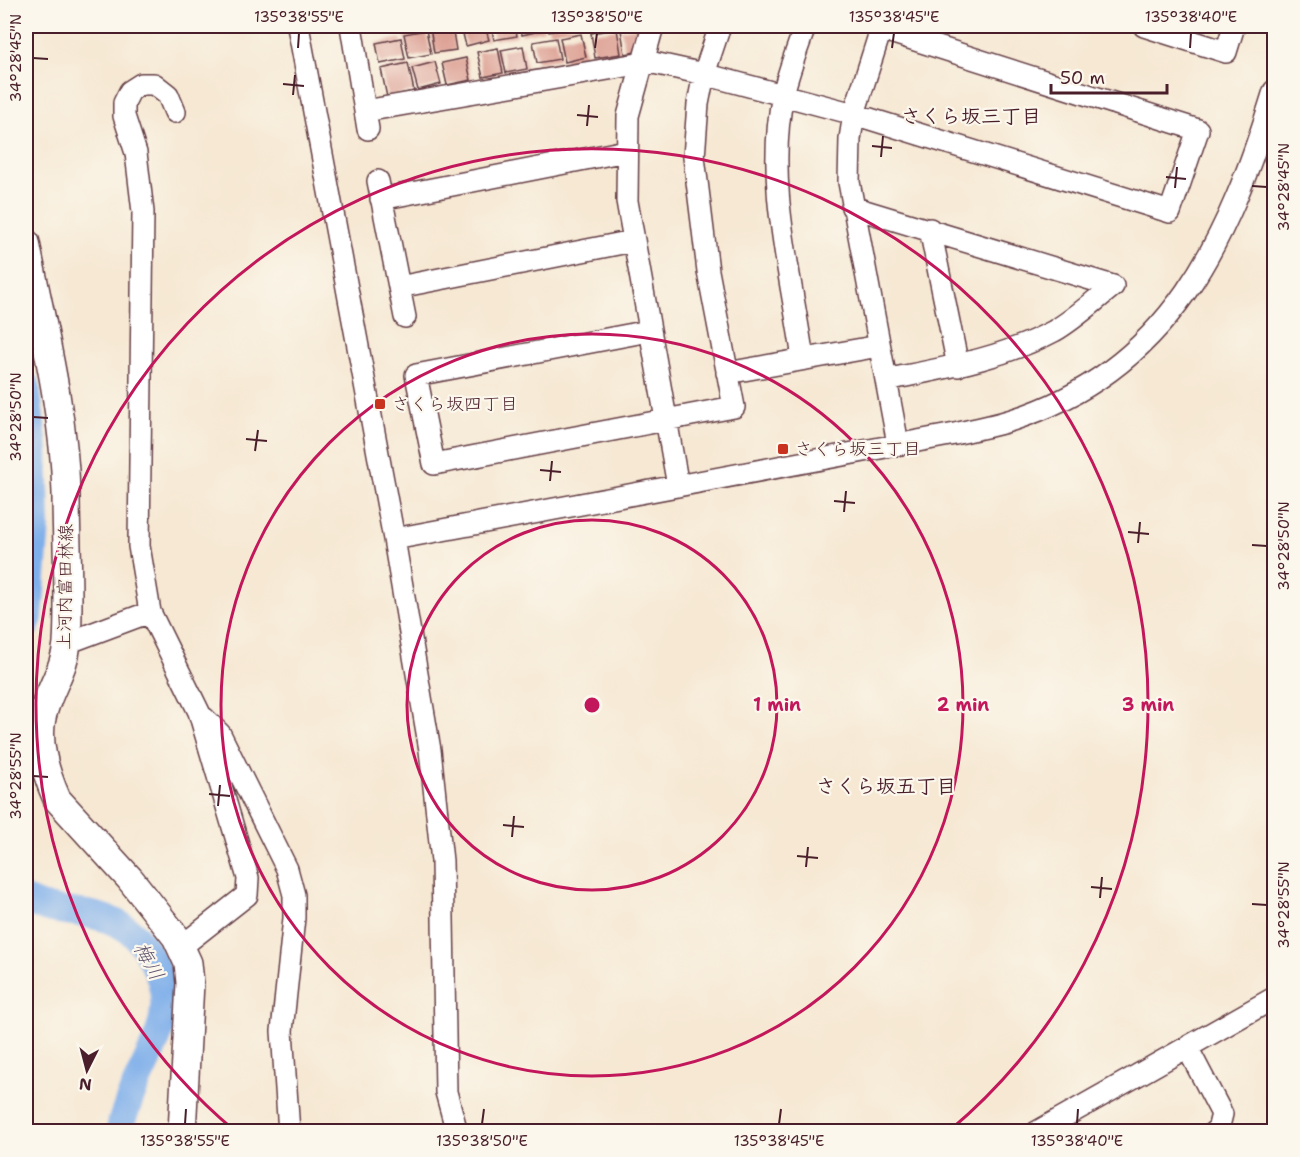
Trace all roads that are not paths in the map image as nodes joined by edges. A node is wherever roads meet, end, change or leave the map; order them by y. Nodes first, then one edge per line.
1 (298, 26) edge
2 (351, 26) edge
3 (653, 26) edge
4 (720, 26) edge
5 (805, 26) edge
6 (1144, 26) edge
7 (1234, 26) edge
8 (881, 27) edge
9 (642, 64) junction
10 (704, 74) junction
11 (1275, 91) edge
12 (783, 94) junction
13 (175, 112) dead end
14 (854, 114) junction
15 (626, 151) junction
16 (852, 207) junction
17 (930, 229) junction
18 (633, 241) junction
19 (26, 245) edge
20 (399, 287) junction
21 (405, 317) dead end
22 (649, 331) junction
23 (879, 346) junction
24 (803, 359) junction
25 (958, 366) junction
26 (727, 373) junction
27 (886, 380) junction
28 (666, 419) junction
29 (898, 444) junction
30 (678, 486) junction
31 (394, 539) junction
32 (150, 612) junction
33 (67, 643) junction
34 (199, 712) junction
35 (182, 946) junction
36 (1275, 998) edge
37 (1187, 1047) junction
38 (182, 1131) edge
39 (289, 1131) edge
40 (457, 1131) edge
41 (1037, 1131) edge
42 (1214, 1131) edge

1 - 31 street
2 - 9 street
3 - 9 street
4 - 10 street
5 - 12 street
6 - 7 street
8 - 14 street
8 - 14 street
9 - 10 street
9 - 15 street
10 - 12 street
10 - 26 street
11 - 29 street
12 - 14 street
12 - 24 street
13 - 32 street
14 - 16 street
15 - 18 street
15 - 20 street
16 - 17 street
16 - 23 street
17 - 25 street
17 - 25 street
18 - 20 street
18 - 22 street
19 - 33 main road, 上河内富田林線
20 - 21 street
22 - 28 street
22 - 28 street
23 - 24 street
23 - 27 street
24 - 26 street
25 - 27 street
26 - 28 street
27 - 29 street
28 - 30 street
29 - 30 street
30 - 31 street
31 - 40 street
32 - 33 street
32 - 34 street
33 - 35 main road, 上河内富田林線
34 - 35 street
34 - 39 street
35 - 38 main road, 上河内富田林線
36 - 37 street
37 - 41 street
37 - 42 street

